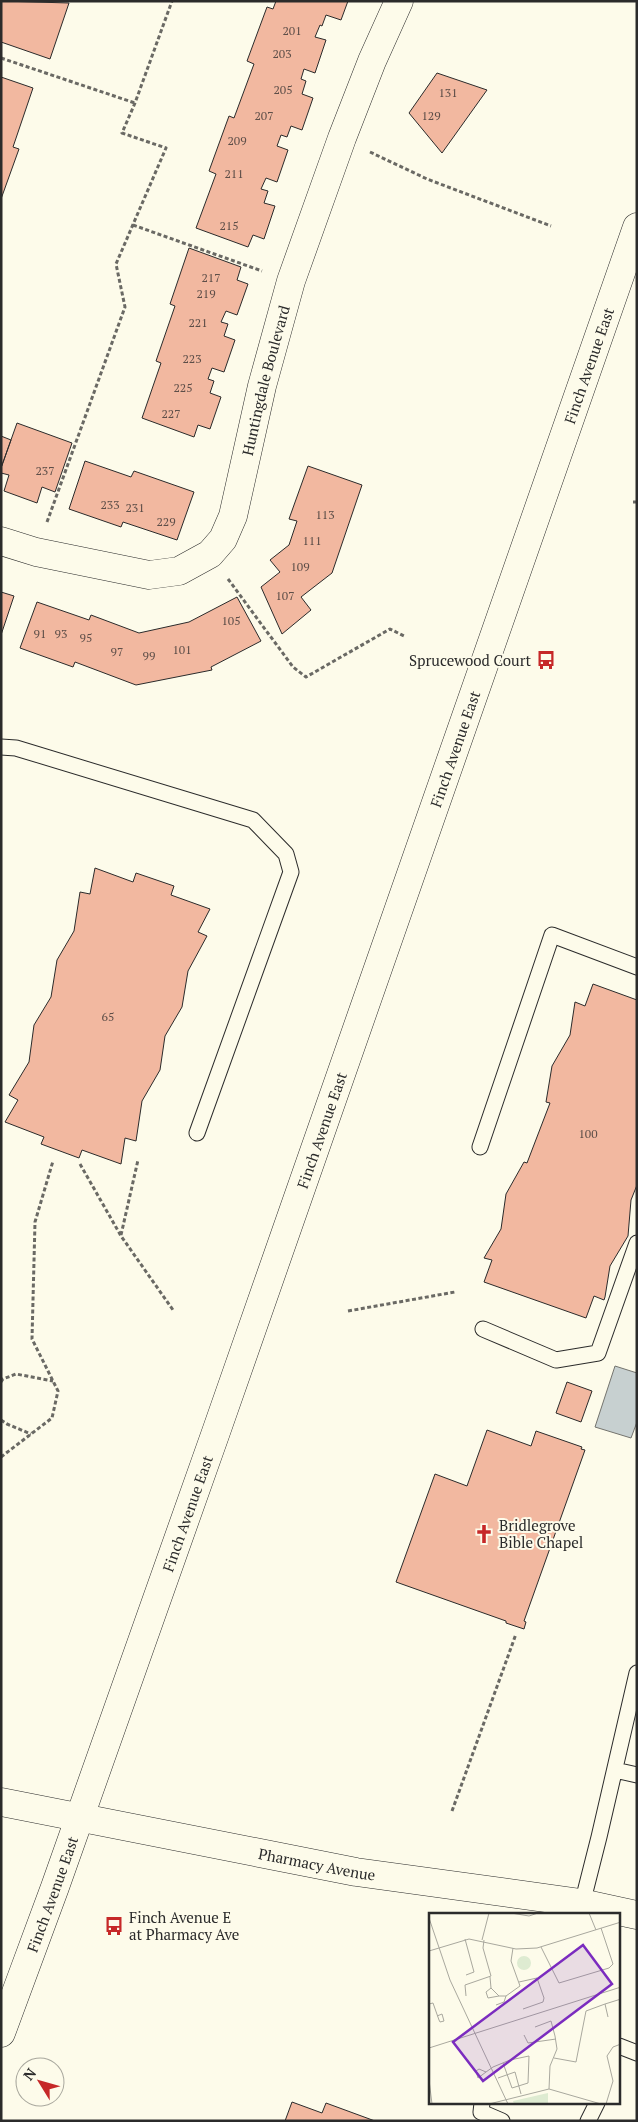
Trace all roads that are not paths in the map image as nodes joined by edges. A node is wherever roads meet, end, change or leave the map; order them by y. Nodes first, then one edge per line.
1 (399, 1) edge
2 (637, 227) edge
3 (1, 541) edge
4 (1, 747) edge
5 (637, 967) edge
6 (197, 1133) dead end
7 (480, 1147) dead end
8 (637, 1243) edge
9 (483, 1329) dead end
10 (637, 1673) edge
11 (615, 1770) junction
12 (637, 1775) edge
13 (1, 1802) edge
14 (78, 1818) junction
15 (581, 1909) edge
16 (618, 1913) edge
17 (620, 1913) edge
18 (637, 1915) edge
19 (1, 2033) edge
20 (620, 2046) edge
21 (637, 2052) edge
22 (482, 2104) edge
23 (596, 2104) edge
24 (502, 2121) edge
25 (588, 2121) edge

1 - 3 main road, Huntingdale Boulevard
2 - 14 main road, Finch Avenue East
4 - 6 lane
5 - 7 lane
8 - 9 lane
10 - 11 lane
11 - 12 lane
11 - 15 lane
13 - 14 main road, Pharmacy Avenue
14 - 15 main road, Pharmacy Avenue
14 - 19 main road, Finch Avenue East
15 - 16 main road, Pharmacy Avenue
17 - 18 main road, Pharmacy Avenue
20 - 21 lane
22 - 24 lane
23 - 25 lane

